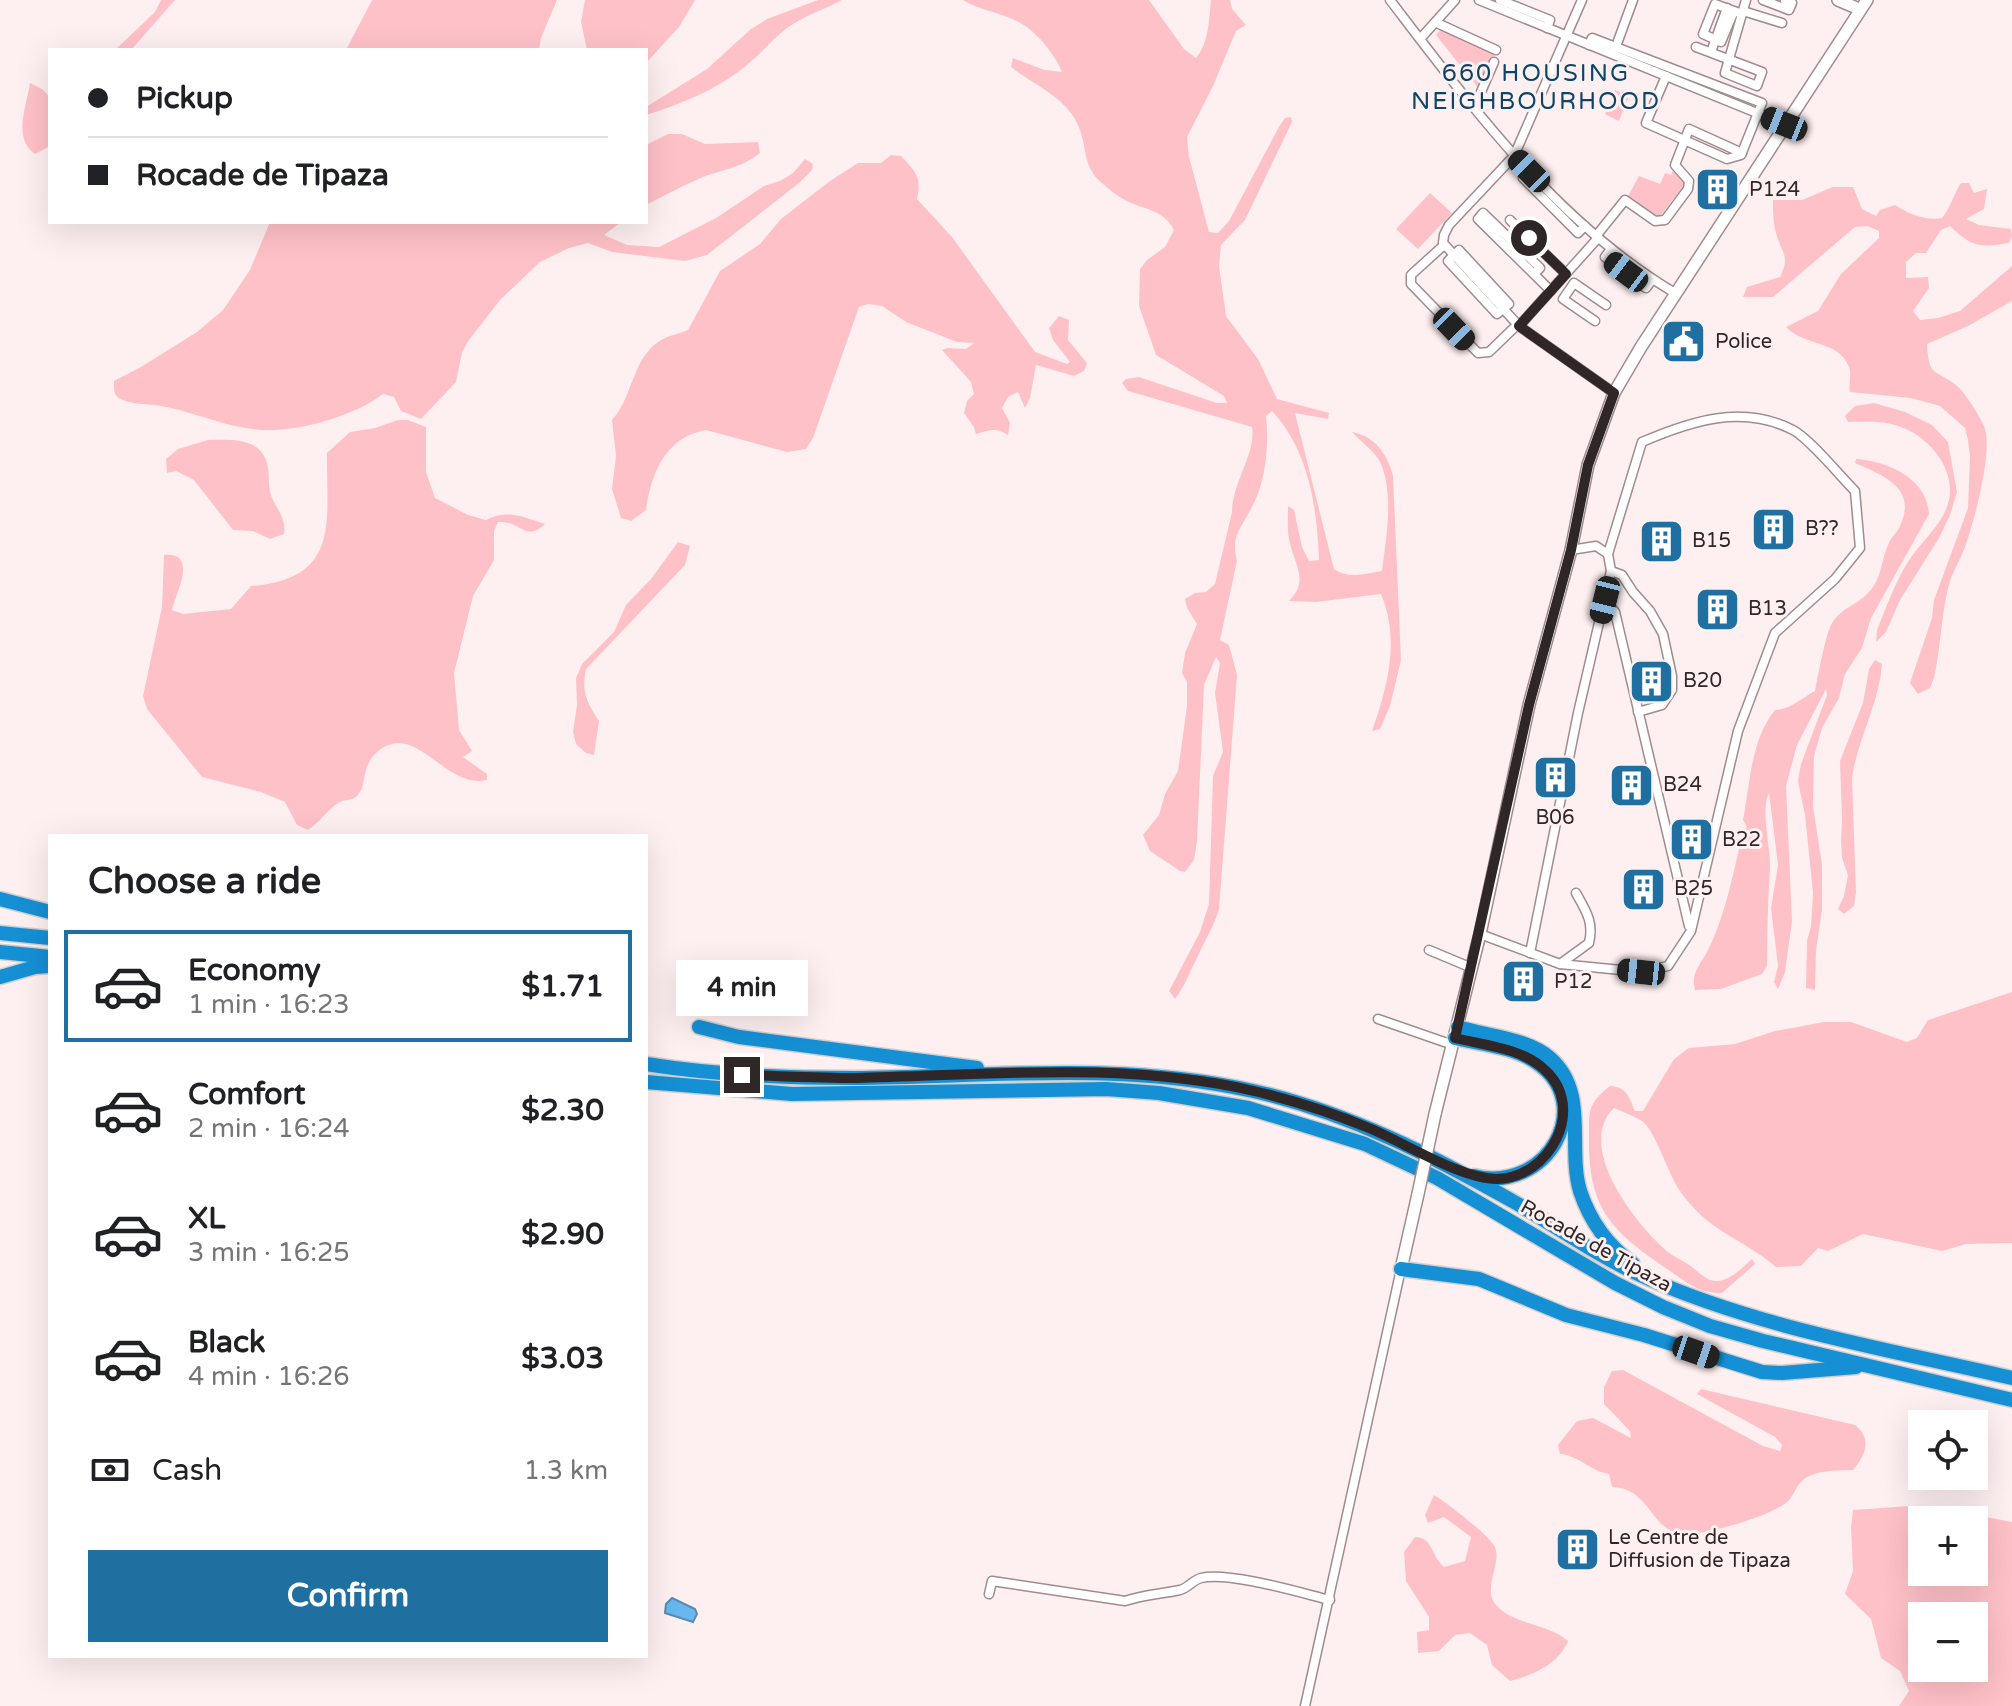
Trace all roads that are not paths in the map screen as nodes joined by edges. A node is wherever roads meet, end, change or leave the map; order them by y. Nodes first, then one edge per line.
1 (1390, 0) edge
2 (1455, 0) edge
3 (1500, 0) edge
4 (1582, 0) edge
5 (1633, 0) edge
6 (1746, 0) edge
7 (1763, 0) edge
8 (1785, 0) edge
9 (1838, 0) edge
10 (1483, 1) edge
11 (1863, 5) edge
12 (1736, 11) junction
13 (1756, 15) junction
14 (1437, 23) junction
15 (1782, 23) dead end
16 (1547, 28) junction
17 (1566, 36) junction
18 (1420, 39) junction
19 (1696, 47) dead end
20 (1496, 50) dead end
21 (1614, 51) junction
22 (1711, 52) junction
23 (1494, 62) dead end
24 (1666, 76) junction
25 (1474, 108) junction
26 (1757, 114) junction
27 (1784, 124) junction
28 (1685, 140) junction
29 (1514, 156) junction
30 (1510, 220) dead end
31 (1446, 230) junction
32 (1597, 237) junction
33 (1444, 245) junction
34 (1433, 255) junction
35 (1534, 274) junction
36 (1566, 274) junction
37 (1555, 287) junction
38 (1569, 291) junction
39 (1675, 293) junction
40 (1606, 305) dead end
41 (1595, 321) dead end
42 (1518, 325) junction
43 (1614, 393) junction
44 (1571, 550) junction
45 (1608, 554) junction
46 (1611, 571) junction
47 (1605, 600) junction
48 (1638, 712) junction
49 (1576, 893) dead end
50 (0, 899) edge
51 (48, 911) edge
52 (1691, 931) junction
53 (3, 933) edge
54 (1480, 934) junction
55 (48, 938) edge
56 (1429, 950) dead end
57 (3, 952) edge
58 (1530, 953) junction
59 (48, 957) edge
60 (1560, 964) junction
61 (48, 966) edge
62 (1472, 968) junction
63 (0, 977) edge
64 (1378, 1019) dead end
65 (699, 1027) dead end
66 (1455, 1037) junction
67 (648, 1064) edge
68 (1000, 1074) junction
69 (648, 1082) edge
70 (1437, 1159) junction
71 (1401, 1269) junction
72 (1670, 1288) junction
73 (1872, 1366) junction
74 (2012, 1378) edge
75 (2012, 1400) edge
76 (989, 1594) dead end
77 (1330, 1600) junction
78 (1305, 1706) edge

1 - 18 street
2 - 14 street
3 - 16 street
4 - 17 street
5 - 21 street
6 - 12 street
7 - 8 street
7 - 13 street
9 - 11 street
10 - 16 street
11 - 27 street
12 - 13 street
12 - 22 street
12 - 22 street
13 - 15 street
14 - 18 street
14 - 20 street
16 - 17 street
17 - 21 street
17 - 29 street
18 - 25 street
19 - 22 street
21 - 24 street
21 - 26 street
23 - 25 street
24 - 26 street
24 - 28 street
25 - 29 street
26 - 27 street
26 - 28 street
27 - 39 street
28 - 32 street
29 - 31 street
29 - 32 street
30 - 36 street
31 - 33 street
31 - 34 street
32 - 36 street
32 - 39 street
33 - 34 street
33 - 42 street
34 - 42 street
35 - 35 street
35 - 37 street
36 - 37 street
37 - 38 street
37 - 42 street
38 - 40 street
38 - 41 street
39 - 43 street
42 - 43 street
43 - 44 street
44 - 45 street
44 - 54 street
45 - 46 street
45 - 52 street
46 - 47 street
46 - 48 street
47 - 48 street
47 - 58 street
48 - 52 street
49 - 60 street
50 - 51 highway
52 - 60 street
53 - 55 highway
54 - 58 street
54 - 62 street
56 - 62 street
57 - 59 highway
58 - 60 street
61 - 63 highway
62 - 66 street
64 - 66 street
65 - 68 highway
66 - 70 highway
66 - 71 street, bridge
66 - 72 highway
67 - 68 highway, Rocade de Tipaza
68 - 70 highway, Rocade de Tipaza
69 - 73 highway, Rocade de Tipaza
70 - 72 highway, Rocade de Tipaza
71 - 73 highway
71 - 77 street
72 - 74 highway, Rocade de Tipaza
73 - 75 highway, Rocade de Tipaza
76 - 77 street
77 - 78 street

